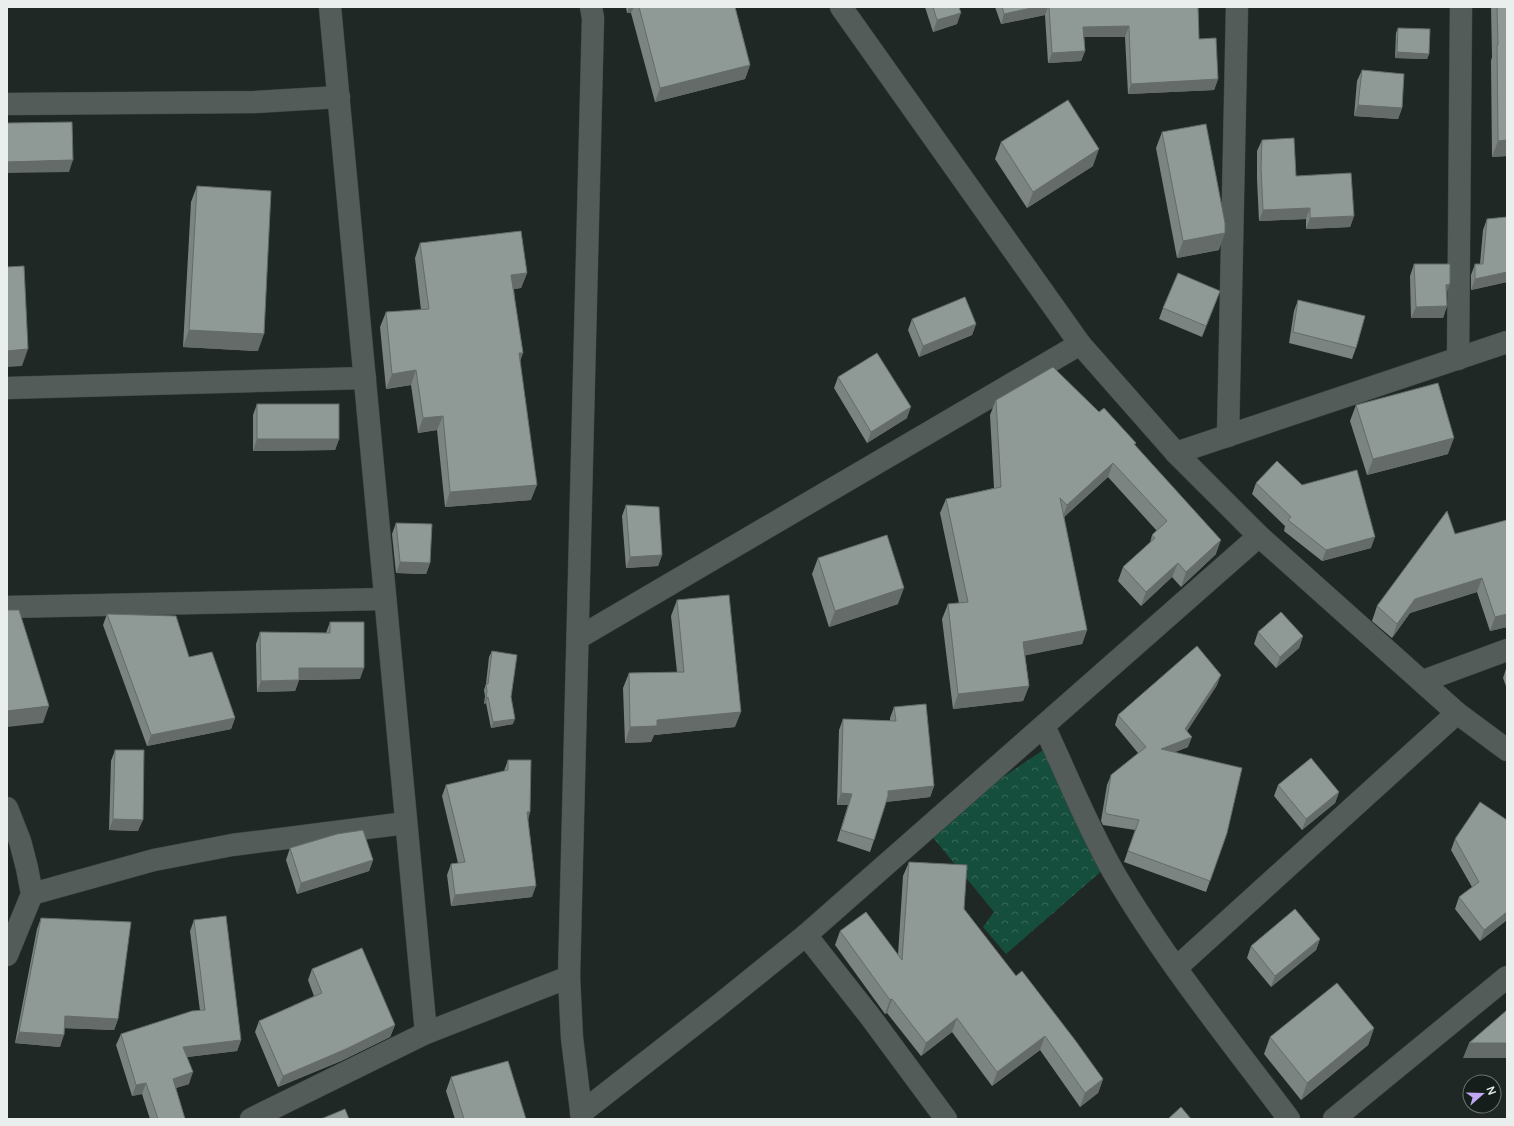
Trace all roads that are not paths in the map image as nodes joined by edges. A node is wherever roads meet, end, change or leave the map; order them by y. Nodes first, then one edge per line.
1 (330, 7) edge
2 (591, 7) edge
3 (1237, 7) edge
4 (1461, 7) edge
5 (850, 12) edge
6 (339, 97) junction
7 (7, 104) edge
8 (1507, 342) edge
9 (1080, 344) junction
10 (1458, 359) junction
11 (365, 378) junction
12 (7, 388) edge
13 (1228, 436) junction
14 (1176, 454) junction
15 (1259, 536) junction
16 (385, 599) junction
17 (7, 607) edge
18 (578, 638) junction
19 (1507, 650) edge
20 (1423, 681) junction
21 (1457, 712) junction
22 (1044, 726) junction
23 (1507, 750) edge
24 (7, 808) edge
25 (406, 823) junction
26 (32, 894) junction
27 (806, 935) junction
28 (7, 954) edge
29 (1176, 968) junction
30 (569, 977) junction
31 (1507, 977) edge
32 (426, 1033) junction
33 (581, 1116) edge
34 (251, 1119) edge
35 (946, 1119) edge
36 (1289, 1119) edge
37 (1334, 1119) edge

1 - 6 street
2 - 18 street
3 - 13 street
4 - 10 street
5 - 9 street
6 - 7 street
6 - 11 street
8 - 10 street
9 - 14 street
9 - 18 street
10 - 13 street
11 - 12 street
11 - 16 street
13 - 14 street
14 - 15 street
15 - 20 street
15 - 22 street
16 - 17 street
16 - 25 street
18 - 30 street
19 - 20 street
20 - 21 street
21 - 23 street
21 - 29 street
22 - 27 street
22 - 29 street
24 - 26 street
25 - 26 street
25 - 32 street
26 - 28 street
27 - 33 street
27 - 35 street
29 - 36 street
30 - 32 street
30 - 33 street
31 - 37 street
32 - 34 street

